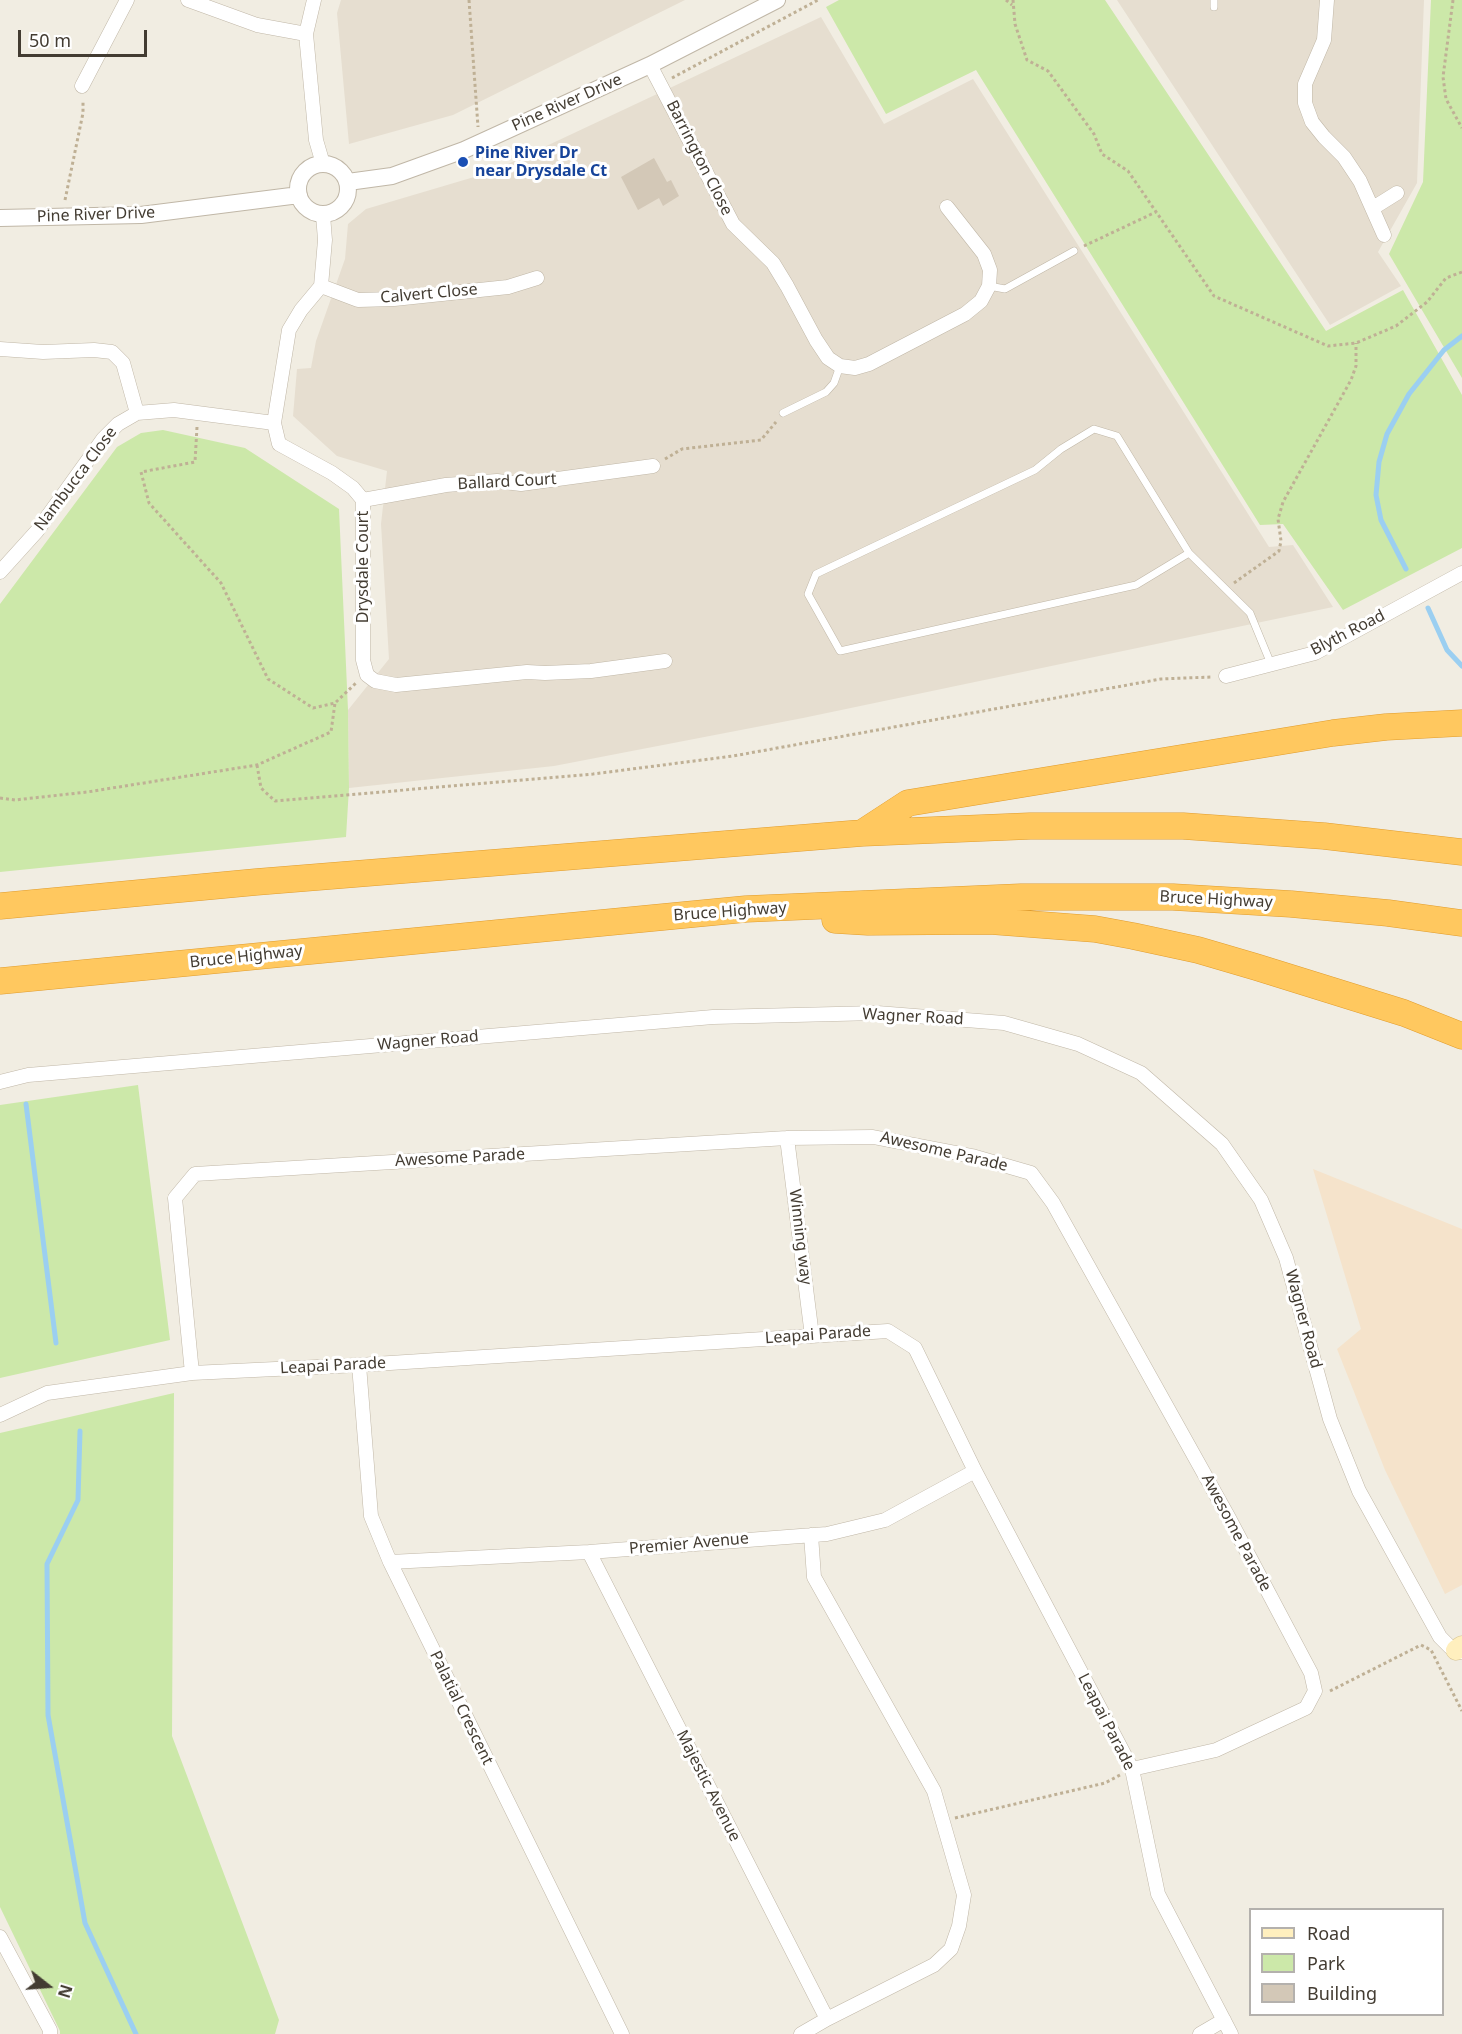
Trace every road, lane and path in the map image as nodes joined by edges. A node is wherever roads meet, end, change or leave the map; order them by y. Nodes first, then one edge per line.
1 (128, 0) edge
2 (188, 0) edge
3 (314, 0) edge
4 (469, 0) edge
5 (777, 0) edge
6 (818, 0) edge
7 (1006, 0) edge
8 (1013, 0) edge
9 (1327, 0) edge
10 (1453, 0) edge
11 (1013, 7) junction
12 (306, 33) junction
13 (650, 65) junction
14 (660, 84) junction
15 (82, 86) joint
16 (1462, 128) edge
17 (479, 143) junction
18 (323, 164) junction
19 (348, 182) junction
20 (1397, 193) dead end
21 (298, 195) junction
22 (947, 207) dead end
23 (1373, 208) junction
24 (1156, 212) junction
25 (324, 214) junction
26 (0, 218) edge
27 (62, 218) junction
28 (1384, 235) dead end
29 (1074, 250) joint
30 (1460, 273) edge
31 (537, 278) dead end
32 (321, 286) junction
33 (989, 286) junction
34 (1356, 343) junction
35 (0, 349) edge
36 (840, 366) junction
37 (137, 413) junction
38 (198, 413) junction
39 (783, 414) joint
40 (274, 423) junction
41 (653, 466) joint
42 (363, 500) junction
43 (1189, 553) junction
44 (0, 572) edge
45 (1462, 573) edge
46 (1225, 589) junction
47 (664, 661) dead end
48 (1271, 664) junction
49 (367, 675) junction
50 (1226, 676) joint
51 (334, 703) junction
52 (1462, 723) edge
53 (257, 765) junction
54 (0, 798) edge
55 (862, 833) junction
56 (1462, 852) edge
57 (0, 906) edge
58 (746, 909) junction
59 (1462, 924) edge
60 (0, 981) edge
61 (1462, 1036) edge
62 (0, 1082) edge
63 (787, 1138) junction
64 (812, 1336) junction
65 (359, 1365) junction
66 (192, 1373) junction
67 (0, 1415) edge
68 (975, 1471) junction
69 (811, 1535) junction
70 (589, 1552) junction
71 (390, 1562) junction
72 (1460, 1649) edge
73 (1306, 1708) junction
74 (1462, 1711) edge
75 (1132, 1769) junction
76 (954, 1819) dead end
77 (0, 1936) edge
78 (827, 2019) junction
79 (1224, 2020) junction
80 (50, 2034) edge
81 (622, 2034) edge
82 (801, 2034) edge
83 (1200, 2034) edge
84 (1231, 2034) edge

1 - 15 street
2 - 12 street
3 - 12 street
4 - 17 path
5 - 13 street, Pine River Drive
6 - 14 path
7 - 11 path
8 - 11 path
9 - 23 street
10 - 16 path
11 - 24 path
12 - 18 street
13 - 14 street, Barrington Close
13 - 17 street, Pine River Drive
14 - 36 street, Barrington Close
15 - 27 path
17 - 19 street, Pine River Drive
18 - 19 street
18 - 21 street
19 - 25 street
20 - 23 street
21 - 25 street
21 - 27 street, Pine River Drive
22 - 33 street
23 - 28 street
24 - 29 path
24 - 34 path
25 - 32 street
26 - 27 street, Pine River Drive
29 - 33 lane
30 - 34 path
31 - 32 street, Calvert Close
32 - 40 street
33 - 36 street
34 - 46 path
35 - 37 street
36 - 39 lane
37 - 38 street, Nambucca Close
37 - 44 street, Nambucca Close
38 - 40 street, Nambucca Close
38 - 51 path
39 - 41 path
40 - 42 street, Drysdale Court
41 - 42 street, Ballard Court
42 - 49 street, Drysdale Court
43 - 43 lane
43 - 46 lane
45 - 48 street, Blyth Road
46 - 48 lane
47 - 49 street
48 - 50 street, Blyth Road
49 - 51 path
50 - 53 path
51 - 53 path
52 - 55 highway
53 - 54 path
55 - 56 highway
55 - 57 highway
58 - 59 highway, Bruce Highway
58 - 60 highway, Bruce Highway
58 - 61 highway
62 - 72 street, Wagner Road
63 - 64 street, Winning way
63 - 66 street, Awesome Parade
63 - 73 street, Awesome Parade
64 - 65 street, Leapai Parade
64 - 68 street, Leapai Parade
65 - 66 street, Leapai Parade
65 - 71 street, Palatial Crescent
66 - 67 street, Leapai Parade
68 - 69 street, Premier Avenue
68 - 75 street, Leapai Parade
69 - 70 street, Premier Avenue
69 - 78 street
70 - 71 street, Premier Avenue
70 - 78 street, Majestic Avenue
71 - 81 street, Palatial Crescent
73 - 74 path
73 - 75 street
75 - 76 path
75 - 79 street, Leapai Parade
77 - 80 street
78 - 82 street
79 - 83 street
79 - 84 street, Leapai Parade

